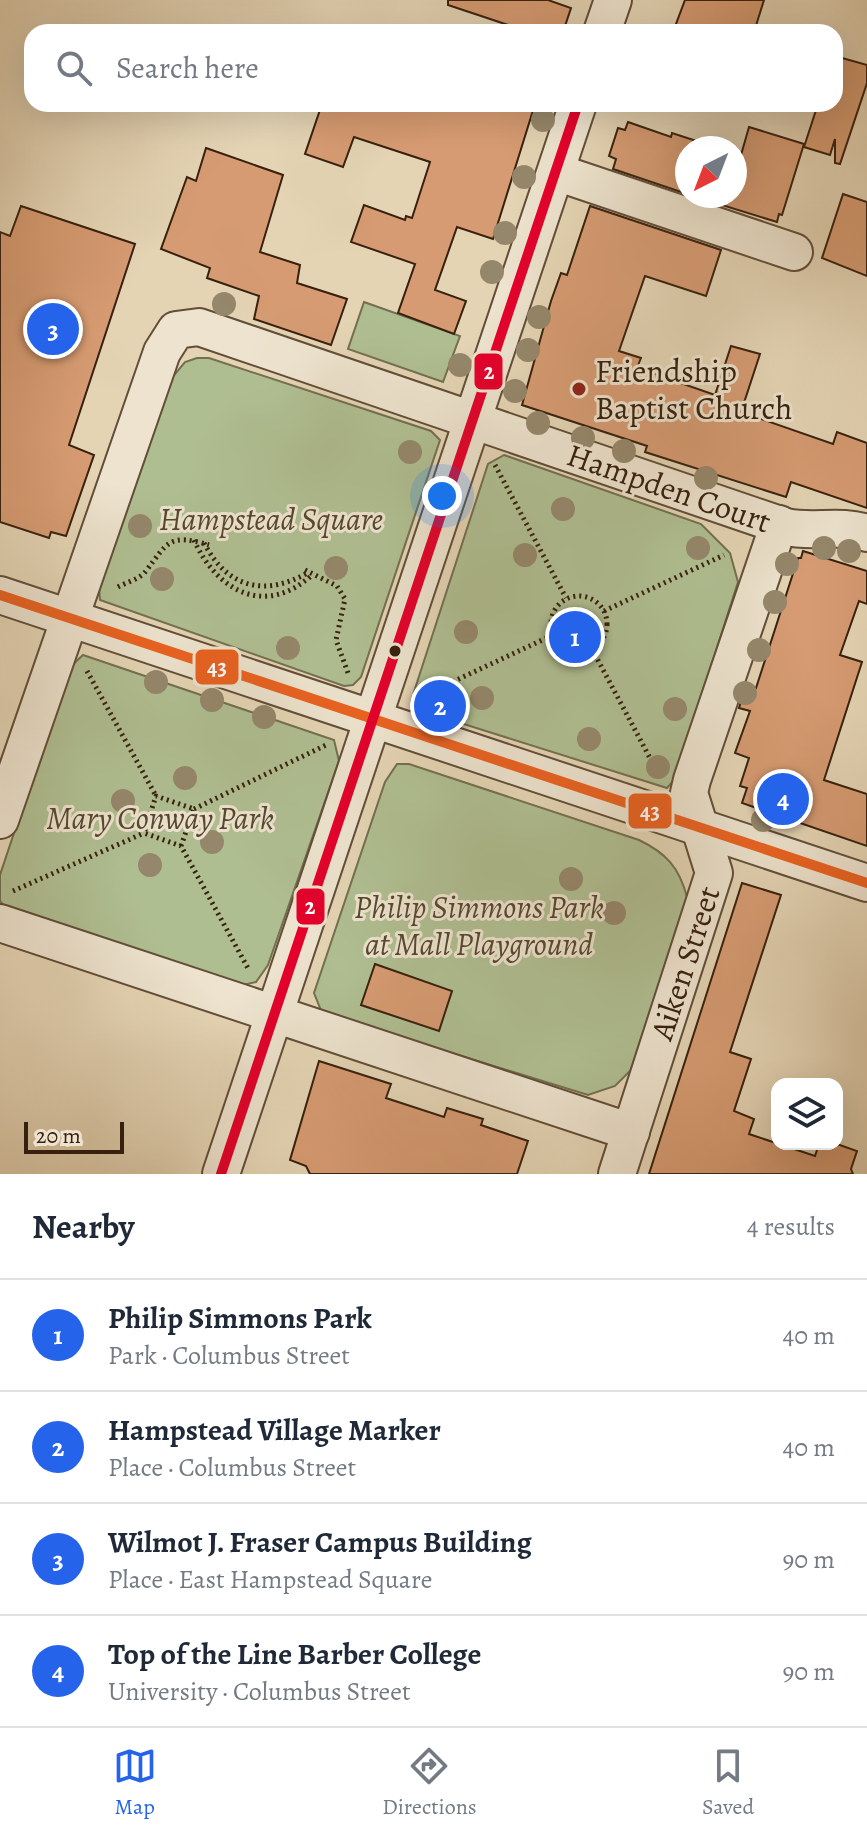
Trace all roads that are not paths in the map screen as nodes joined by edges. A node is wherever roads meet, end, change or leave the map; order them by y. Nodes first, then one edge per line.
1 (613, 0) edge
2 (605, 24) edge
3 (575, 112) edge
4 (556, 172) junction
5 (794, 252) dead end
6 (474, 422) junction
7 (779, 524) junction
8 (867, 533) edge
9 (0, 595) edge
10 (70, 617) junction
11 (374, 721) junction
12 (0, 820) edge
13 (700, 829) junction
14 (867, 883) edge
15 (3, 908) edge
16 (274, 1016) junction
17 (631, 1132) junction
18 (221, 1174) edge
19 (617, 1174) edge

1 - 2 street
3 - 4 street
4 - 5 street
4 - 6 street
6 - 7 street, Hampden Court
6 - 10 street, Hampden Court
6 - 11 street
7 - 8 street, Hampden Court
7 - 13 street, Aiken Street
9 - 10 street
10 - 11 street
10 - 12 street
11 - 13 street
11 - 16 street
13 - 14 street
13 - 17 street, Aiken Street
15 - 16 street
16 - 17 street
16 - 18 street
17 - 19 street, Aiken Street

